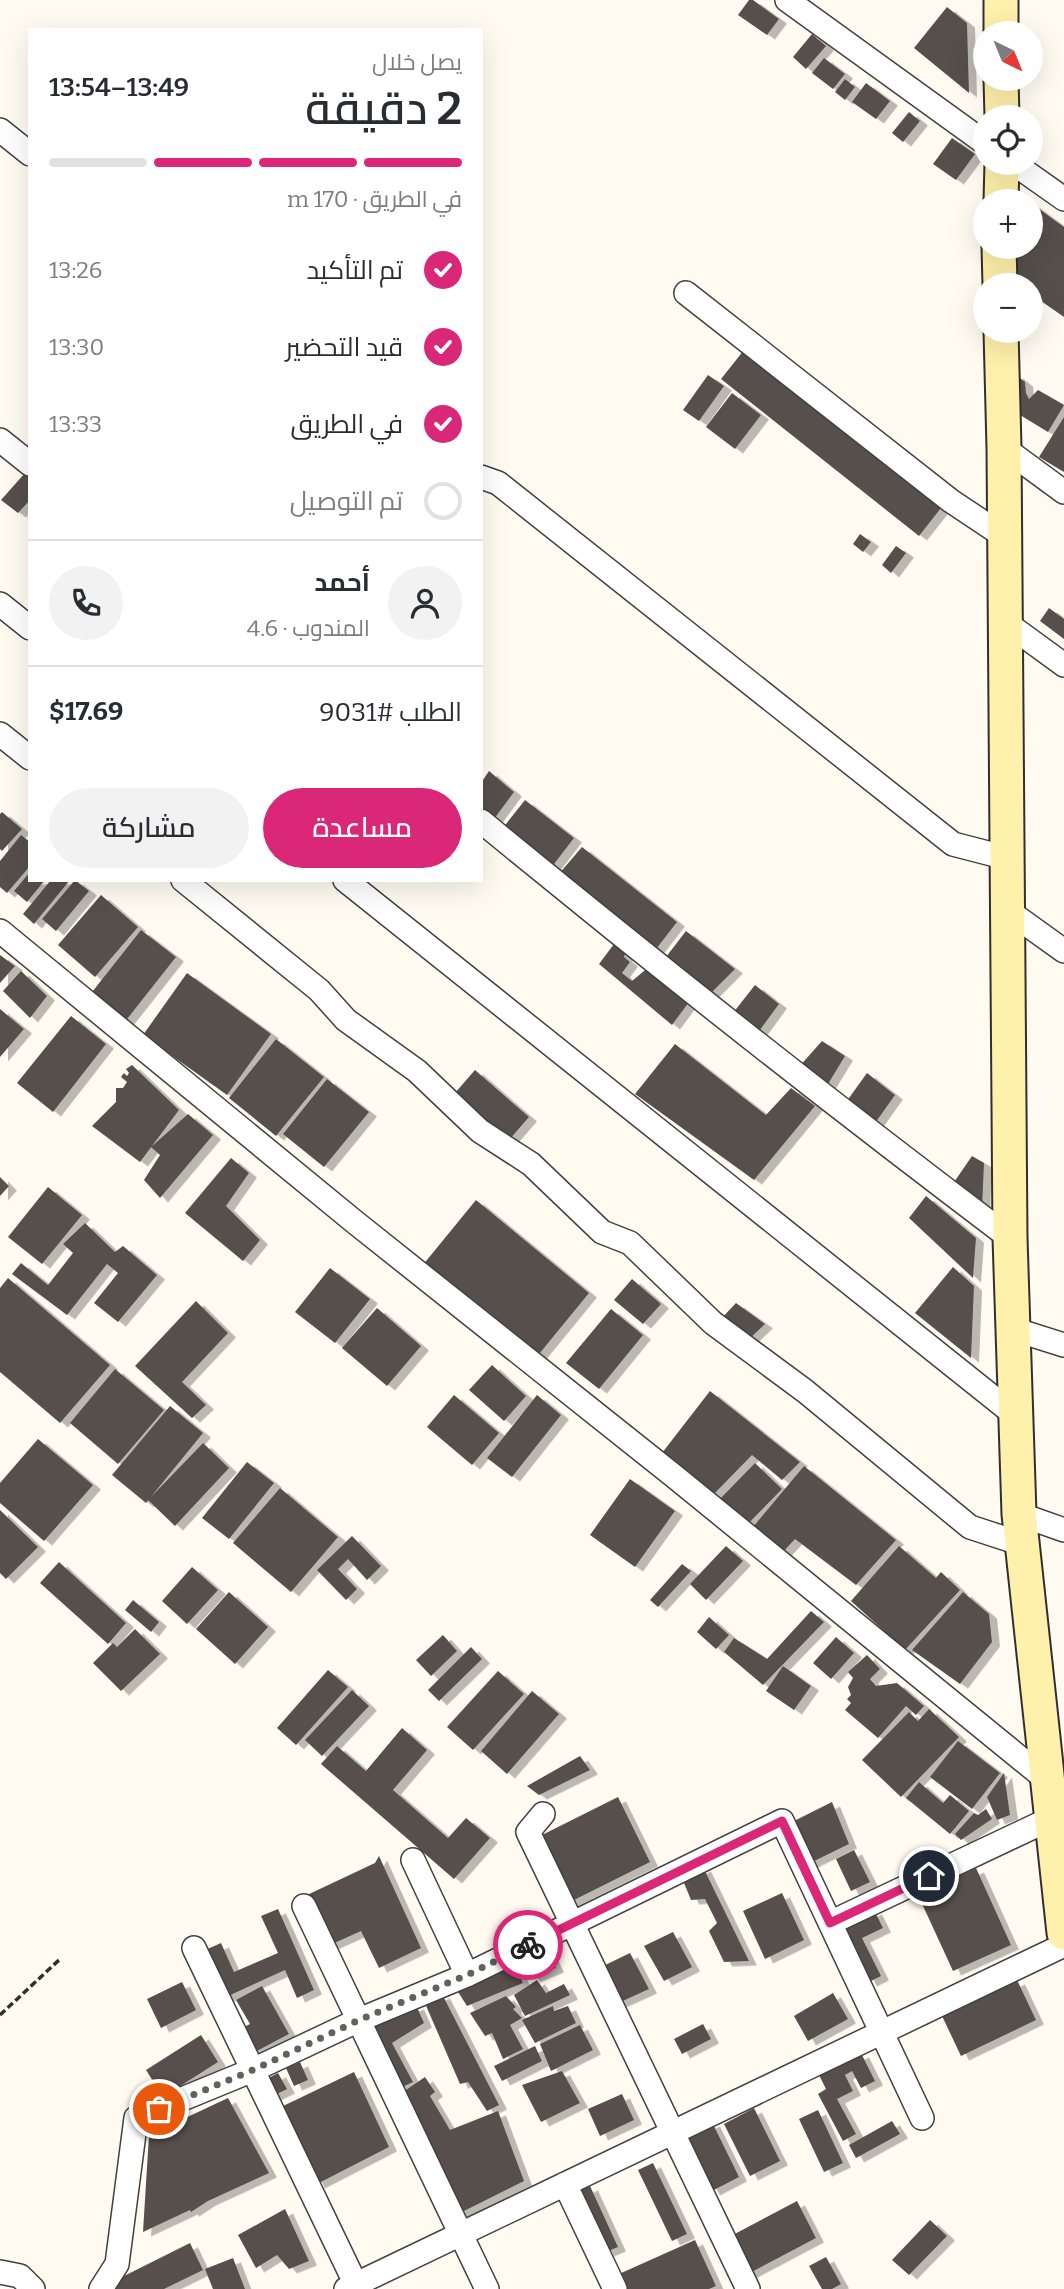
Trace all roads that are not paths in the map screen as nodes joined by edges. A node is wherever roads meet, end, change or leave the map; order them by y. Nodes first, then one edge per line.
1 (787, 0) edge
2 (1001, 0) edge
3 (1001, 21) edge
4 (0, 130) edge
5 (973, 134) edge
6 (28, 152) edge
7 (1030, 175) edge
8 (1064, 200) edge
9 (686, 293) dead end
10 (1001, 343) edge
11 (0, 440) edge
12 (1004, 448) junction
13 (28, 462) edge
14 (483, 478) edge
15 (1064, 492) edge
16 (1005, 537) junction
17 (0, 604) edge
18 (1005, 622) junction
19 (28, 626) edge
20 (1064, 665) edge
21 (0, 734) edge
22 (28, 756) edge
23 (483, 823) edge
24 (1007, 858) junction
25 (185, 882) edge
26 (348, 882) edge
27 (1007, 910) junction
28 (0, 931) edge
29 (1064, 951) edge
30 (1010, 1238) junction
31 (1013, 1329) junction
32 (1064, 1345) edge
33 (1015, 1415) junction
34 (1020, 1529) junction
35 (1064, 1530) edge
36 (1054, 1741) edge
37 (1047, 1780) junction
38 (543, 1814) dead end
39 (1052, 1818) junction
40 (412, 1860) dead end
41 (304, 1906) dead end
42 (830, 1923) junction
43 (572, 1924) junction
44 (1064, 1933) edge
45 (1064, 1945) edge
46 (194, 1948) dead end
47 (467, 1975) junction
48 (359, 2020) junction
49 (882, 2032) junction
50 (253, 2070) junction
51 (922, 2118) dead end
52 (673, 2133) junction
53 (565, 2184) junction
54 (461, 2234) junction
55 (0, 2272) edge
56 (353, 2287) edge
57 (33, 2289) edge
58 (101, 2289) edge
59 (487, 2289) edge
60 (615, 2289) edge
61 (748, 2289) edge

1 - 5 street
2 - 3 main road
4 - 6 street
7 - 8 street
9 - 16 street
10 - 12 main road
11 - 13 street
12 - 15 street
12 - 16 main road
14 - 24 street
16 - 18 main road
17 - 19 street
18 - 20 street
18 - 24 main road
21 - 22 street
23 - 30 street
24 - 27 main road
25 - 34 street
26 - 33 street
27 - 29 street
27 - 30 main road
28 - 37 street
30 - 31 main road
31 - 32 street
31 - 33 main road
33 - 34 main road
34 - 35 street
34 - 36 main road
36 - 37 main road
37 - 39 main road
38 - 43 street
39 - 42 street
39 - 44 main road
40 - 47 street
41 - 48 street
42 - 43 street
42 - 49 street
43 - 47 street
43 - 52 street
45 - 49 street
46 - 50 street
47 - 48 street
48 - 50 street
48 - 54 street
49 - 51 street
49 - 52 street
50 - 56 street
50 - 58 street
52 - 53 street
52 - 61 street
53 - 54 street
53 - 60 street
54 - 56 street
54 - 59 street
55 - 57 street

